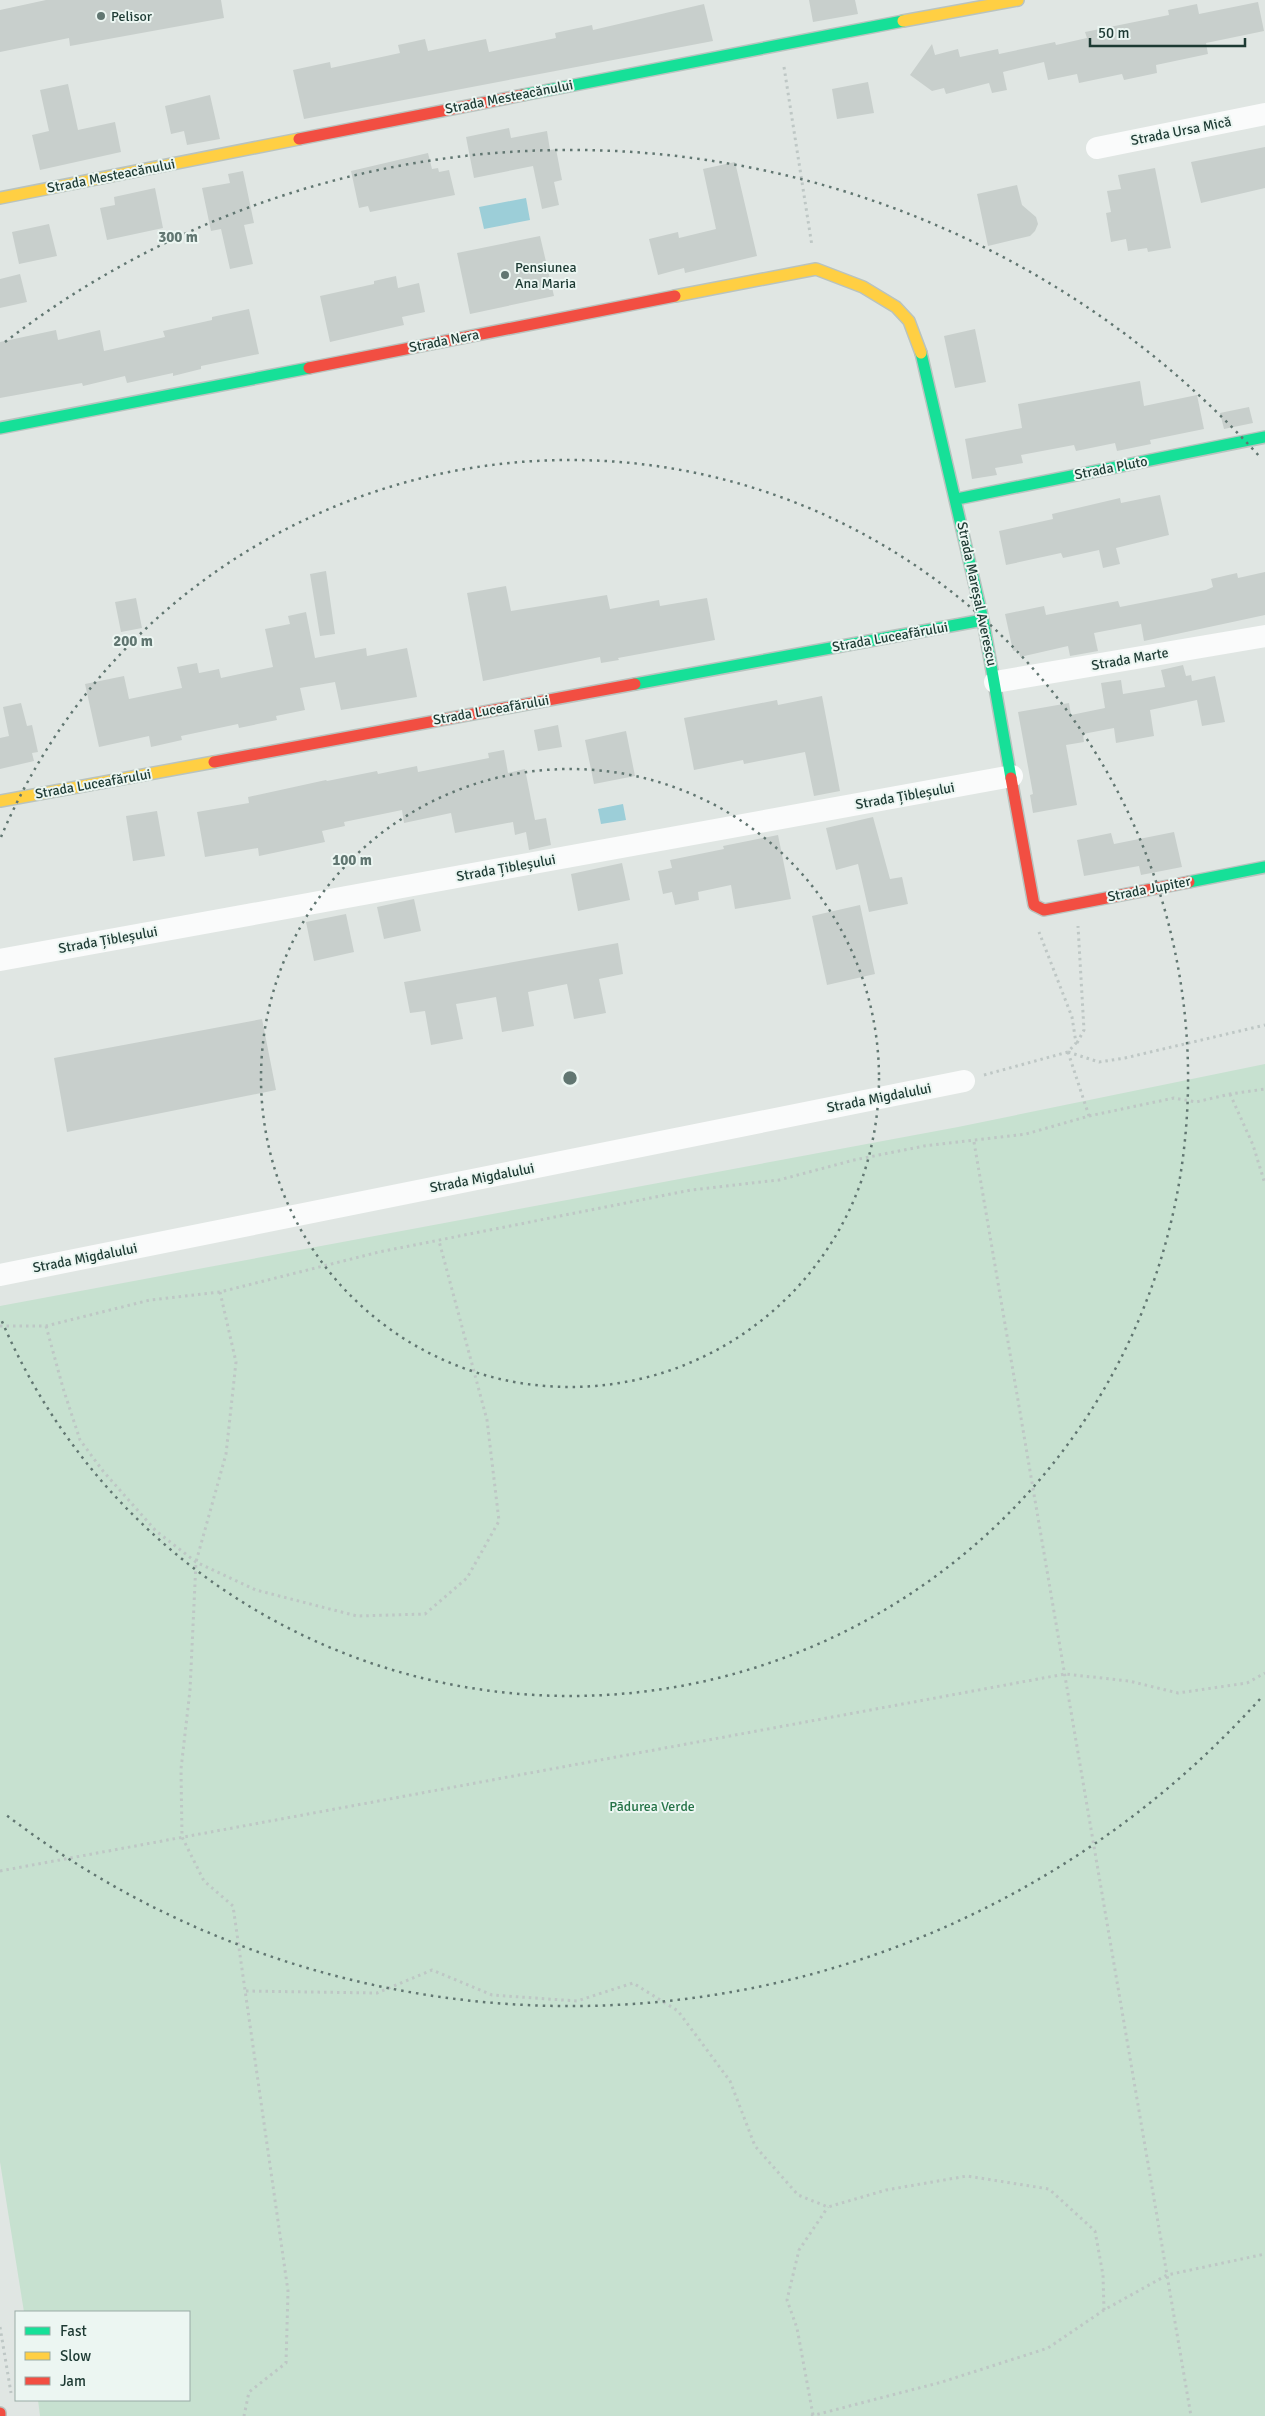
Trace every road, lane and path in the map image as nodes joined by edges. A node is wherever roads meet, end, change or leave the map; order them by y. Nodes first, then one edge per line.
1 (1018, 0) edge
2 (780, 44) junction
3 (1265, 114) edge
4 (1097, 148) dead end
5 (0, 198) edge
6 (816, 269) junction
7 (0, 428) edge
8 (1265, 438) edge
9 (956, 498) junction
10 (983, 620) junction
11 (1265, 636) edge
12 (995, 682) junction
13 (1012, 776) junction
14 (0, 801) edge
15 (1265, 867) edge
16 (1076, 903) junction
17 (1034, 905) junction
18 (0, 960) edge
19 (1265, 1025) edge
20 (1076, 1043) junction
21 (1068, 1052) junction
22 (964, 1081) joint
23 (1265, 1089) edge
24 (1230, 1094) junction
25 (1089, 1116) junction
26 (974, 1142) junction
27 (1265, 1184) edge
28 (439, 1241) junction
29 (0, 1275) edge
30 (220, 1292) junction
31 (0, 1326) edge
32 (46, 1326) junction
33 (196, 1562) junction
34 (1265, 1673) edge
35 (1065, 1674) junction
36 (182, 1837) junction
37 (0, 1871) edge
38 (246, 1991) junction
39 (828, 2207) junction
40 (1265, 2254) edge
41 (1167, 2274) junction
42 (1104, 2310) junction
43 (0, 2327) edge
44 (12, 2398) dead end
45 (244, 2416) edge
46 (812, 2416) edge
47 (1191, 2416) edge

1 - 2 street, Strada Mesteacănului
2 - 5 street, Strada Mesteacănului
2 - 6 path
3 - 4 street, Strada Ursa Mică
6 - 7 street, Strada Nera
6 - 9 street, Strada Mareșal Averescu
8 - 9 street, Strada Pluto
9 - 10 street, Strada Mareșal Averescu
10 - 12 street, Strada Mareșal Averescu
10 - 14 street, Strada Luceafărului
11 - 12 street, Strada Marte
12 - 13 street, Strada Mareșal Averescu
13 - 17 street, Strada Mareșal Averescu
13 - 18 street, Strada Țibleșului
15 - 16 street, Strada Jupiter
16 - 17 street, Strada Jupiter
16 - 20 path
17 - 20 path
19 - 21 path
20 - 21 path
21 - 22 path
21 - 25 path
22 - 29 street, Strada Migdalului
23 - 24 path
24 - 25 path
24 - 27 path
25 - 26 path
26 - 28 path
26 - 35 path
28 - 30 path
28 - 33 path
30 - 32 path
30 - 33 path
31 - 32 path
32 - 33 path
33 - 36 path
34 - 35 path
35 - 36 path
35 - 41 path
36 - 37 path
36 - 38 path
38 - 39 path
38 - 45 path
39 - 42 path
39 - 46 path
40 - 41 path
41 - 42 path
41 - 47 path
42 - 46 path
43 - 44 path

